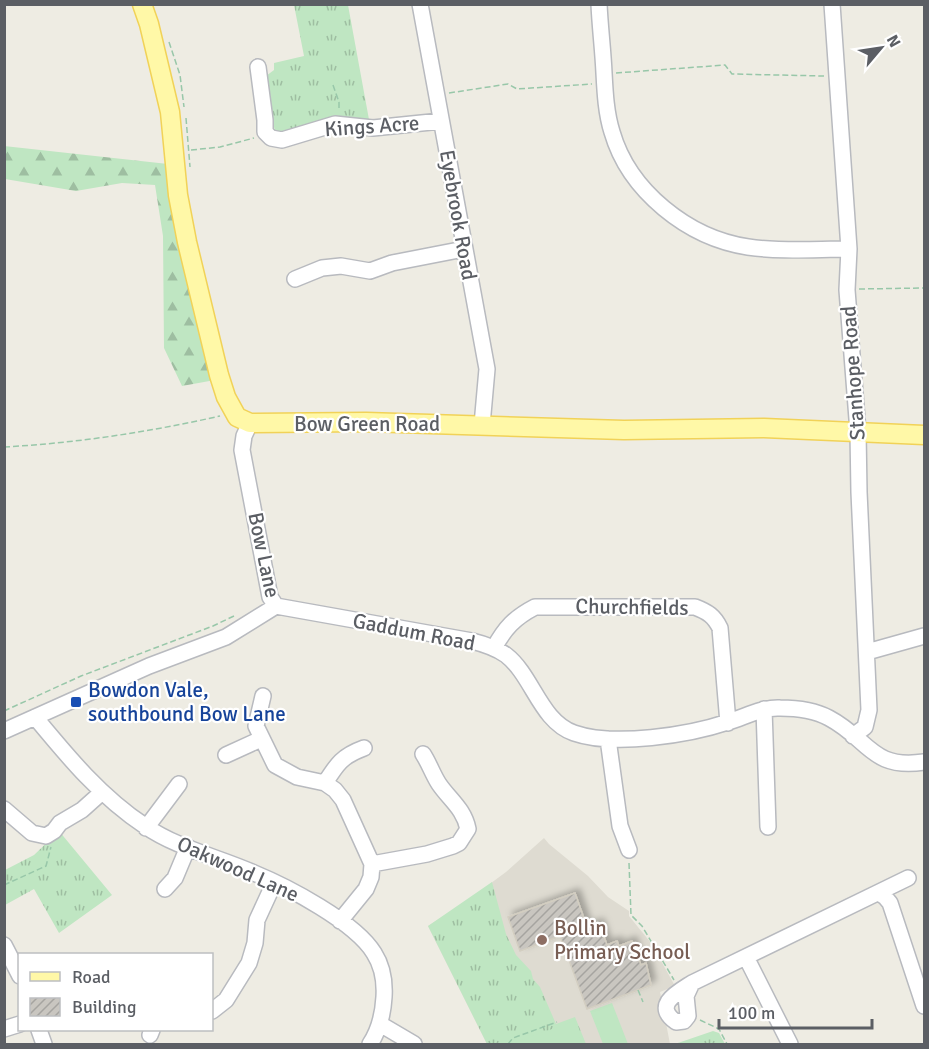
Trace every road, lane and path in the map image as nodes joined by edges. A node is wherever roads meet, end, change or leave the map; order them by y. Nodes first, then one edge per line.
1 (142, 4) edge
2 (420, 4) edge
3 (599, 4) edge
4 (832, 4) edge
5 (258, 67) dead end
6 (837, 76) junction
7 (604, 79) junction
8 (333, 85) dead end
9 (436, 96) junction
10 (441, 121) junction
11 (339, 124) junction
12 (265, 132) junction
13 (189, 150) dead end
14 (464, 249) junction
15 (849, 249) junction
16 (295, 279) dead end
17 (924, 288) edge
18 (847, 290) junction
19 (235, 413) junction
20 (250, 423) junction
21 (482, 425) junction
22 (858, 432) junction
23 (924, 435) edge
24 (4, 447) edge
25 (276, 606) junction
26 (240, 613) dead end
27 (924, 636) edge
28 (494, 648) junction
29 (867, 652) junction
30 (263, 696) dead end
31 (764, 709) junction
32 (4, 711) edge
33 (35, 717) junction
34 (728, 723) junction
35 (4, 731) edge
36 (259, 732) junction
37 (853, 736) junction
38 (608, 738) junction
39 (364, 748) dead end
40 (423, 754) dead end
41 (226, 755) dead end
42 (924, 762) edge
43 (325, 783) junction
44 (179, 784) dead end
45 (101, 792) junction
46 (4, 809) edge
47 (768, 827) dead end
48 (146, 828) junction
49 (52, 832) junction
50 (188, 847) junction
51 (629, 850) joint
52 (372, 864) junction
53 (908, 878) dead end
54 (274, 883) junction
55 (4, 885) edge
56 (165, 889) dead end
57 (879, 893) junction
58 (340, 921) junction
59 (4, 945) edge
60 (746, 957) junction
61 (18, 972) edge
62 (686, 987) junction
63 (638, 990) dead end
64 (643, 1002) dead end
65 (924, 1006) edge
66 (213, 1010) edge
67 (688, 1014) joint
68 (557, 1022) dead end
69 (381, 1024) junction
70 (370, 1044) edge
71 (414, 1044) edge
72 (508, 1044) edge
73 (727, 1044) edge
74 (790, 1044) edge

1 - 19 main road
2 - 9 street, Eyebrook Road
3 - 7 street
4 - 6 street, Stanhope Road
5 - 12 street
6 - 7 path
6 - 15 street, Stanhope Road
7 - 9 path
7 - 15 street
8 - 11 path
9 - 10 street, Eyebrook Road
10 - 11 street, Kings Acre
10 - 14 street, Eyebrook Road
11 - 12 street, Kings Acre
12 - 13 path
14 - 16 street
14 - 21 street, Eyebrook Road
15 - 18 street, Stanhope Road
17 - 18 path
18 - 22 street, Stanhope Road
19 - 20 main road
19 - 24 path
20 - 21 main road, Bow Green Road
20 - 25 street, Bow Lane
21 - 22 main road, Bow Green Road
22 - 23 main road, Bow Green Road
22 - 29 street, Stanhope Road
25 - 28 street, Gaddum Road
25 - 33 street, Bow Lane
26 - 32 path
27 - 29 street
28 - 34 street, Churchfields
28 - 38 street, Gaddum Road
29 - 37 street, Stanhope Road
30 - 36 street
31 - 34 street, Gaddum Road
31 - 37 street, Gaddum Road
31 - 47 street
33 - 35 street, Bow Lane
33 - 45 street, Oakwood Lane
34 - 38 street, Gaddum Road
36 - 41 street
36 - 43 street
37 - 42 street, Gaddum Road
38 - 51 street
39 - 43 street
40 - 52 street
43 - 52 street
44 - 48 street
45 - 48 street, Oakwood Lane
45 - 49 street
46 - 49 street
48 - 50 street, Oakwood Lane
49 - 55 path
50 - 54 street, Oakwood Lane
50 - 56 street
51 - 62 path
52 - 58 street
53 - 57 street
54 - 58 street, Oakwood Lane
54 - 66 street
57 - 60 street
57 - 65 street
58 - 69 street, Oakwood Lane
59 - 61 street
60 - 62 street
60 - 74 street
62 - 67 street
63 - 64 path
67 - 73 path
68 - 72 path
69 - 70 street, Oakwood Lane
69 - 71 street

